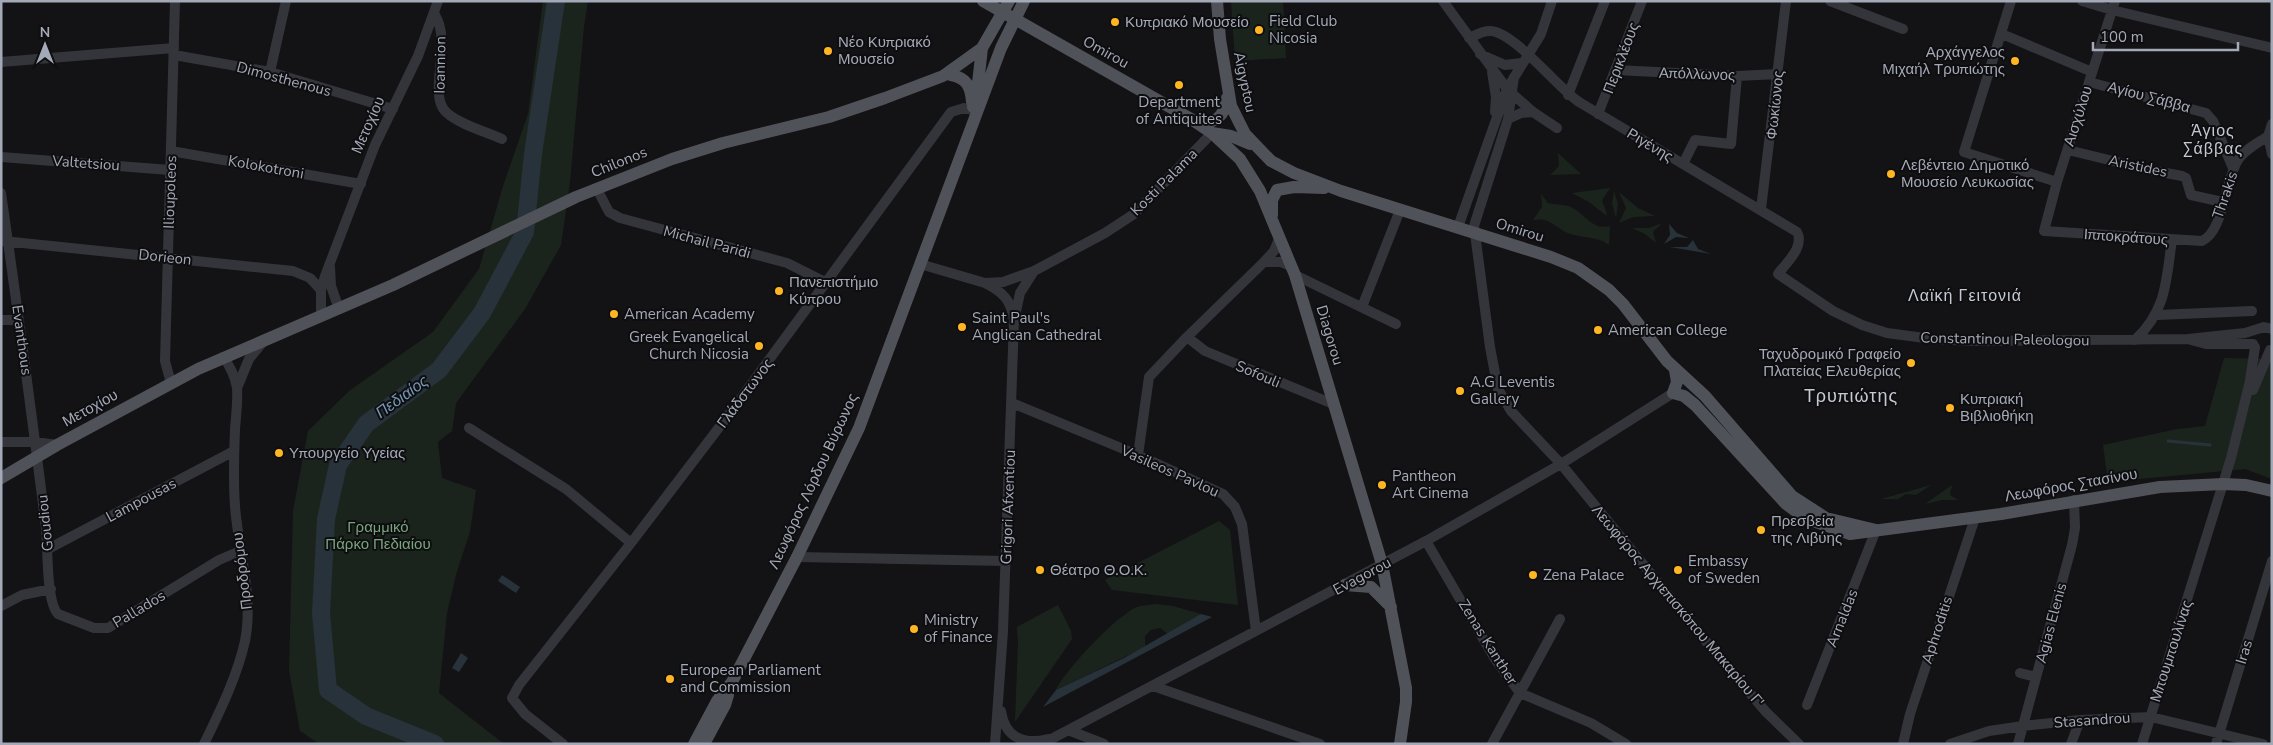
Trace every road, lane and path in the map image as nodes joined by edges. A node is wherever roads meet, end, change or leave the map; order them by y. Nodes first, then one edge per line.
1 (175, 1) edge
2 (286, 1) edge
3 (438, 1) edge
4 (983, 1) edge
5 (1024, 1) edge
6 (1217, 1) edge
7 (1443, 1) edge
8 (1552, 1) edge
9 (1605, 1) edge
10 (1642, 1) edge
11 (1786, 1) edge
12 (1830, 1) edge
13 (2011, 1) edge
14 (2082, 1) edge
15 (2113, 6) edge
16 (1006, 7) edge
17 (435, 15) junction
18 (1016, 20) junction
19 (1904, 29) dead end
20 (2002, 34) junction
21 (1469, 38) junction
22 (982, 48) junction
23 (1001, 48) junction
24 (2272, 48) edge
25 (174, 51) junction
26 (1480, 54) junction
27 (1525, 59) junction
28 (1, 62) edge
29 (979, 65) junction
30 (1492, 70) junction
31 (1616, 70) junction
32 (270, 72) junction
33 (1778, 74) junction
34 (947, 76) junction
35 (1737, 76) junction
36 (2091, 77) junction
37 (1510, 92) junction
38 (1228, 93) junction
39 (1568, 95) junction
40 (393, 109) junction
41 (972, 110) junction
42 (1533, 112) junction
43 (1598, 114) junction
44 (1191, 119) junction
45 (1508, 119) junction
46 (2272, 124) edge
47 (1557, 128) dead end
48 (1493, 130) junction
49 (1212, 133) junction
50 (2268, 136) junction
51 (502, 139) dead end
52 (1256, 147) junction
53 (964, 148) junction
54 (171, 150) junction
55 (2068, 150) junction
56 (2272, 154) edge
57 (1, 157) edge
58 (1683, 164) junction
59 (2233, 168) junction
60 (170, 170) junction
61 (1294, 173) joint
62 (2056, 182) junction
63 (360, 184) junction
64 (597, 189) junction
65 (1341, 191) junction
66 (1, 193) edge
67 (2225, 200) junction
68 (1762, 209) junction
69 (1400, 210) junction
70 (1272, 220) junction
71 (1458, 227) junction
72 (2044, 231) joint
73 (1474, 232) junction
74 (2207, 238) joint
75 (1279, 239) junction
76 (2172, 240) junction
77 (5, 241) edge
78 (168, 257) junction
79 (1264, 262) junction
80 (330, 263) junction
81 (920, 264) junction
82 (1293, 270) junction
83 (1034, 271) junction
84 (1778, 274) joint
85 (827, 283) junction
86 (984, 283) junction
87 (321, 290) junction
88 (1362, 307) junction
89 (339, 309) junction
90 (2252, 311) dead end
91 (2157, 315) junction
92 (321, 316) junction
93 (2272, 318) edge
94 (1, 320) edge
95 (18, 320) junction
96 (1014, 320) junction
97 (1396, 324) dead end
98 (2264, 329) edge
99 (1187, 337) junction
100 (268, 338) junction
101 (2188, 339) junction
102 (2135, 340) junction
103 (2254, 346) junction
104 (2271, 350) edge
105 (223, 357) junction
106 (1675, 370) junction
107 (171, 383) junction
108 (237, 389) junction
109 (1673, 393) junction
110 (1012, 403) junction
111 (1333, 404) junction
112 (2245, 404) junction
113 (469, 428) dead end
114 (1, 442) edge
115 (36, 442) junction
116 (57, 445) junction
117 (234, 451) junction
118 (1138, 455) junction
119 (37, 458) junction
120 (1562, 464) junction
121 (1, 478) edge
122 (2223, 484) junction
123 (2272, 492) edge
124 (2074, 500) junction
125 (1975, 518) junction
126 (1876, 530) junction
127 (1426, 541) junction
128 (632, 542) junction
129 (48, 549) junction
130 (240, 551) junction
131 (797, 557) junction
132 (1006, 561) junction
133 (2272, 561) edge
134 (1382, 564) junction
135 (1345, 585) junction
136 (51, 589) junction
137 (1, 606) edge
138 (1391, 607) junction
139 (1560, 620) dead end
140 (1256, 631) junction
141 (2020, 673) dead end
142 (2036, 677) junction
143 (732, 682) junction
144 (1153, 686) junction
145 (1520, 693) junction
146 (1000, 700) junction
147 (1807, 705) dead end
148 (2151, 717) junction
149 (2080, 720) junction
150 (2023, 726) junction
151 (1068, 730) junction
152 (2220, 732) junction
153 (1046, 741) edge
154 (204, 744) edge
155 (564, 744) edge
156 (694, 744) edge
157 (704, 744) edge
158 (995, 744) edge
159 (1104, 744) edge
160 (1320, 744) edge
161 (1400, 744) edge
162 (1492, 744) edge
163 (1626, 744) edge
164 (1799, 744) edge
165 (1903, 744) edge
166 (1950, 744) edge
167 (2018, 744) edge
168 (2071, 744) edge
169 (2142, 744) edge
170 (2216, 744) edge
171 (2263, 744) edge

1 - 25 street, Ilioupoleos
2 - 32 street
3 - 17 street, Μετοχίου
4 - 16 main road, Omirou
5 - 18 main road, Λεωφόρος Λόρδου Βύρωνος
6 - 38 main road, Aigyptou
7 - 21 street
8 - 27 street
9 - 39 street
10 - 31 street, Περικλέους
11 - 33 street, Φωκίωνος
12 - 19 street
13 - 20 street
14 - 15 street
15 - 24 street
15 - 36 street, Αισχύλου
16 - 18 main road, Omirou
16 - 22 main road, Λεωφόρος Λόρδου Βύρωνος
17 - 40 street, Μετοχίου
17 - 51 street, Ioannion
18 - 23 main road, Λεωφόρος Λόρδου Βύρωνος
18 - 44 main road, Omirou
20 - 36 street, Αγίου Σάββα
20 - 62 street
21 - 26 street
21 - 27 street, Ριγένης
22 - 29 main road, Λεωφόρος Λόρδου Βύρωνος
22 - 34 main road
23 - 29 main road, Chilonos
23 - 53 main road, Λεωφόρος Λόρδου Βύρωνος
25 - 28 street, Dimosthenous
25 - 32 street, Dimosthenous
25 - 54 street, Ilioupoleos
26 - 27 street
26 - 30 street
27 - 37 street
27 - 39 street, Ριγένης
29 - 34 main road, Chilonos
29 - 41 main road, Λεωφόρος Λόρδου Βύρωνος
30 - 37 street
30 - 48 street
31 - 35 street, Απόλλωνος
31 - 43 street, Περικλέους
32 - 40 street, Dimosthenous
33 - 35 street, Απόλλωνος
33 - 68 street, Φωκίωνος
34 - 41 main road
34 - 64 main road, Chilonos
35 - 58 street
36 - 55 street, Αισχύλου
36 - 59 street, Αγίου Σάββα
37 - 42 street
37 - 45 street, Λεωφόρος Αρχιεπισκόπου Μακαρίου Γ'
37 - 48 street
38 - 44 main road
38 - 52 main road, Aigyptou
39 - 43 street, Ριγένης
40 - 63 street, Μετοχίου
41 - 53 main road, Λεωφόρος Λόρδου Βύρωνος
41 - 85 street, Γλάδστωνος
42 - 45 street
42 - 47 street
43 - 58 street, Ριγένης
44 - 49 main road, Omirou
45 - 73 street, Λεωφόρος Αρχιεπισκόπου Μακαρίου Γ'
46 - 50 street
48 - 71 street
49 - 52 main road
49 - 70 main road, Diagorou
49 - 83 street, Kosti Palama
50 - 56 street
50 - 59 street, Thrakis
52 - 61 main road, Aigyptou
53 - 81 main road, Λεωφόρος Λόρδου Βύρωνος
54 - 60 street, Ilioupoleos
54 - 63 street, Kolokotroni
55 - 62 street, Αισχύλου
55 - 67 street, Aristides
57 - 60 street, Valtetsiou
58 - 68 street, Ριγένης
59 - 67 street, Thrakis
60 - 78 street, Ilioupoleos
61 - 65 main road, Omirou
62 - 72 street, Αισχύλου
63 - 80 street, Μετοχίου
64 - 85 street, Michail Paridi
64 - 89 main road, Chilonos
65 - 69 main road, Omirou
65 - 70 main road
66 - 77 street, Evanthous
67 - 74 street, Thrakis
68 - 84 street, Ριγένης
69 - 71 main road, Omirou
69 - 88 street
70 - 75 main road, Diagorou
71 - 73 main road, Omirou
72 - 76 street, Ιπποκράτους
73 - 106 main road, Omirou
73 - 120 street, Λεωφόρος Αρχιεπισκόπου Μακαρίου Γ'
74 - 76 street, Ιπποκράτους
75 - 79 street
75 - 82 main road, Diagorou
76 - 91 street
77 - 78 street, Dorieon
77 - 95 street, Evanthous
78 - 87 street, Dorieon
78 - 107 street, Ilioupoleos
79 - 82 street
79 - 99 street
80 - 87 street, Μετοχίου
80 - 89 street, Μετοχίου
81 - 86 street, Kosti Palama
81 - 131 main road, Λεωφόρος Λόρδου Βύρωνος
82 - 88 street
82 - 111 main road, Diagorou
83 - 86 street, Kosti Palama
83 - 96 street, Kosti Palama
84 - 102 street, Constantinou Paleologou
85 - 128 street, Γλάδστωνος
86 - 96 street, Grigori Afxentiou
87 - 92 street, Μετοχίου
88 - 97 street
89 - 92 main road, Chilonos
90 - 91 street
91 - 102 street
92 - 100 main road
93 - 98 street
94 - 95 street
95 - 115 street, Evanthous
96 - 110 street, Grigori Afxentiou
98 - 101 street, Constantinou Paleologou
98 - 103 street
99 - 111 street, Sofouli
99 - 118 street
100 - 105 main road, Μετοχίου
100 - 108 street, Προδρόμου
101 - 102 street, Constantinou Paleologou
101 - 103 street, Constantinou Paleologou
103 - 104 street, Constantinou Paleologou
103 - 112 street
104 - 112 street
105 - 107 main road, Μετοχίου
105 - 108 street, Προδρόμου
106 - 109 main road
106 - 126 main road, Λεωφόρος Στασίνου
107 - 116 main road, Μετοχίου
108 - 117 street, Προδρόμου
109 - 120 street, Evagorou
109 - 126 main road, Λεωφόρος Στασίνου
110 - 118 street, Vasileos Pavlou
110 - 132 street, Grigori Afxentiou
111 - 134 main road, Diagorou
112 - 122 street, Μπουμπουλίνας
113 - 128 street
114 - 115 street
115 - 116 street
115 - 119 street, Evanthous
116 - 119 main road, Μετοχίου
117 - 129 street, Lampousas
117 - 130 street, Προδρόμου
118 - 140 street, Vasileos Pavlou
119 - 121 main road, Μετοχίου
119 - 129 street, Goudiou
120 - 127 street, Evagorou
120 - 164 street, Λεωφόρος Αρχιεπισκόπου Μακαρίου Γ'
122 - 123 main road, Λεωφόρος Στασίνου
122 - 124 main road, Λεωφόρος Στασίνου
122 - 148 street, Μπουμπουλίνας
124 - 125 main road, Λεωφόρος Στασίνου
124 - 142 street, Agias Elenis
125 - 126 main road, Λεωφόρος Στασίνου
125 - 165 street, Aphroditis
126 - 147 street, Arnaldas
127 - 134 street, Evagorou
127 - 145 street, Zenas Kanther
128 - 155 street, Γλάδστωνος
129 - 136 street, Goudiou
130 - 136 street, Pallados
130 - 154 street, Προδρόμου
131 - 132 street
131 - 143 main road, Λεωφόρος Λόρδου Βύρωνος
132 - 146 street, Grigori Afxentiou
133 - 152 street, Iras
134 - 135 street, Evagorou
134 - 138 main road, Diagorou
135 - 138 main road
135 - 140 street, Evagorou
136 - 137 street
138 - 161 main road, Diagorou
139 - 145 street
140 - 144 street, Evagorou
141 - 142 street
142 - 150 street, Agias Elenis
143 - 156 main road, Λεωφόρος Λόρδου Βύρωνος
143 - 157 main road, Λεωφόρος Λόρδου Βύρωνος
144 - 151 street, Evagorou
144 - 160 street
145 - 162 street
145 - 163 street, Zenas Kanther
146 - 153 street, Evagorou
146 - 158 street, Grigori Afxentiou
148 - 149 street, Stasandrou
148 - 152 street, Stasandrou
148 - 169 street, Μπουμπουλίνας
149 - 150 street, Stasandrou
149 - 168 street
150 - 166 street, Stasandrou
150 - 167 street, Agias Elenis
151 - 153 street, Evagorou
151 - 159 street
152 - 170 street, Iras
152 - 171 street, Stasandrou

